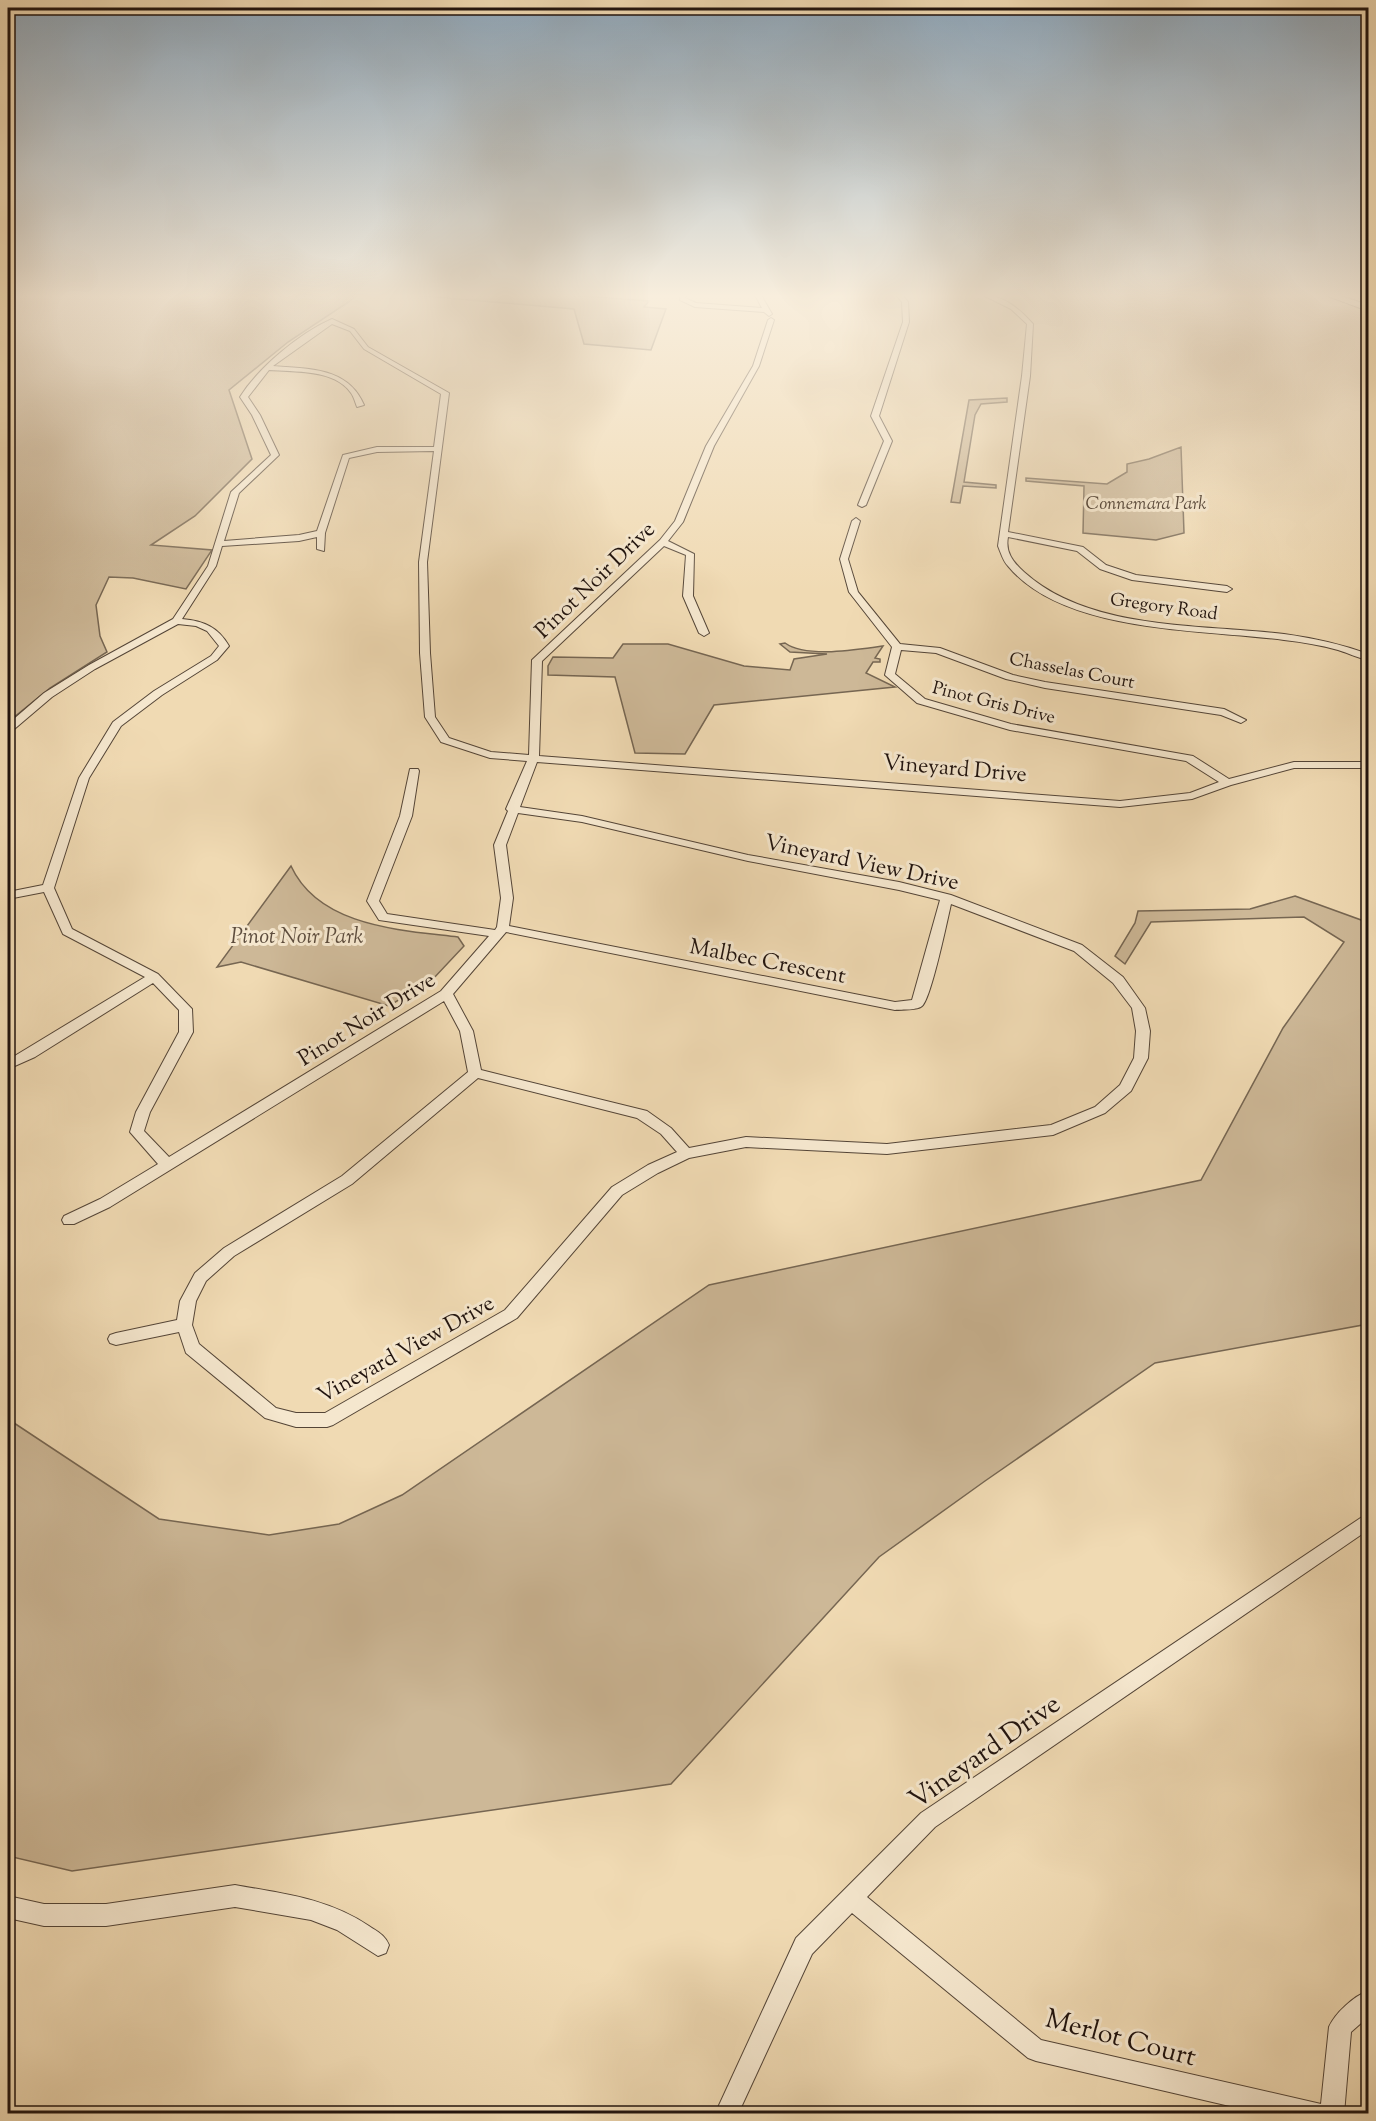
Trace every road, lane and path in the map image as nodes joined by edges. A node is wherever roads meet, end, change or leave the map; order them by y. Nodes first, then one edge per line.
1 (245, 394) edge
2 (358, 394) edge
3 (445, 394) edge
4 (740, 394) edge
5 (882, 394) edge
6 (1024, 394) edge
7 (360, 405) dead end
8 (437, 449) junction
9 (862, 505) dead end
10 (856, 521) dead end
11 (321, 533) junction
12 (1005, 534) junction
13 (663, 542) junction
14 (220, 544) junction
15 (321, 549) dead end
16 (1227, 589) dead end
17 (176, 621) junction
18 (704, 633) dead end
19 (897, 647) junction
20 (1368, 657) edge
21 (1242, 720) dead end
22 (8, 729) edge
23 (534, 757) junction
24 (1368, 765) edge
25 (414, 771) dead end
26 (1227, 783) junction
27 (513, 809) junction
28 (48, 888) junction
29 (8, 895) edge
30 (947, 898) junction
31 (500, 931) junction
32 (154, 977) junction
33 (446, 994) junction
34 (8, 1065) edge
35 (475, 1072) junction
36 (686, 1154) junction
37 (168, 1165) junction
38 (69, 1220) dead end
39 (184, 1325) junction
40 (116, 1339) dead end
41 (1368, 1521) edge
42 (851, 1898) junction
43 (8, 1907) edge
44 (378, 1945) dead end
45 (1368, 2002) edge
46 (726, 2114) edge
47 (1317, 2114) edge
48 (1332, 2114) edge

1 - 14 street
2 - 7 street
3 - 8 street, Vineyard Drive
4 - 13 street, Pinot Noir Drive
5 - 9 street
6 - 12 street, Gregory Road
8 - 11 street
8 - 23 street, Vineyard Drive
10 - 19 street
11 - 14 street
11 - 15 street
12 - 16 street
12 - 20 street, Gregory Road
13 - 18 street
13 - 23 street, Pinot Noir Drive
14 - 17 street
17 - 22 street
17 - 28 street
19 - 21 street, Chasselas Court
19 - 26 street, Pinot Gris Drive
23 - 26 street, Vineyard Drive
23 - 27 street, Pinot Noir Drive
24 - 26 street, Vineyard Drive
25 - 31 street
27 - 30 street, Vineyard View Drive
27 - 31 street, Pinot Noir Drive
28 - 29 street
28 - 32 street
30 - 31 street, Malbec Crescent
30 - 36 street, Vineyard View Drive
31 - 33 street, Pinot Noir Drive
32 - 34 street
32 - 37 street
33 - 35 street
33 - 37 street, Pinot Noir Drive
35 - 36 street
35 - 39 street
36 - 39 street, Vineyard View Drive
37 - 38 street, Pinot Noir Drive
39 - 40 street
41 - 42 street, Vineyard Drive
42 - 46 street, Vineyard Drive
42 - 47 street, Merlot Court
43 - 44 street
45 - 48 street

